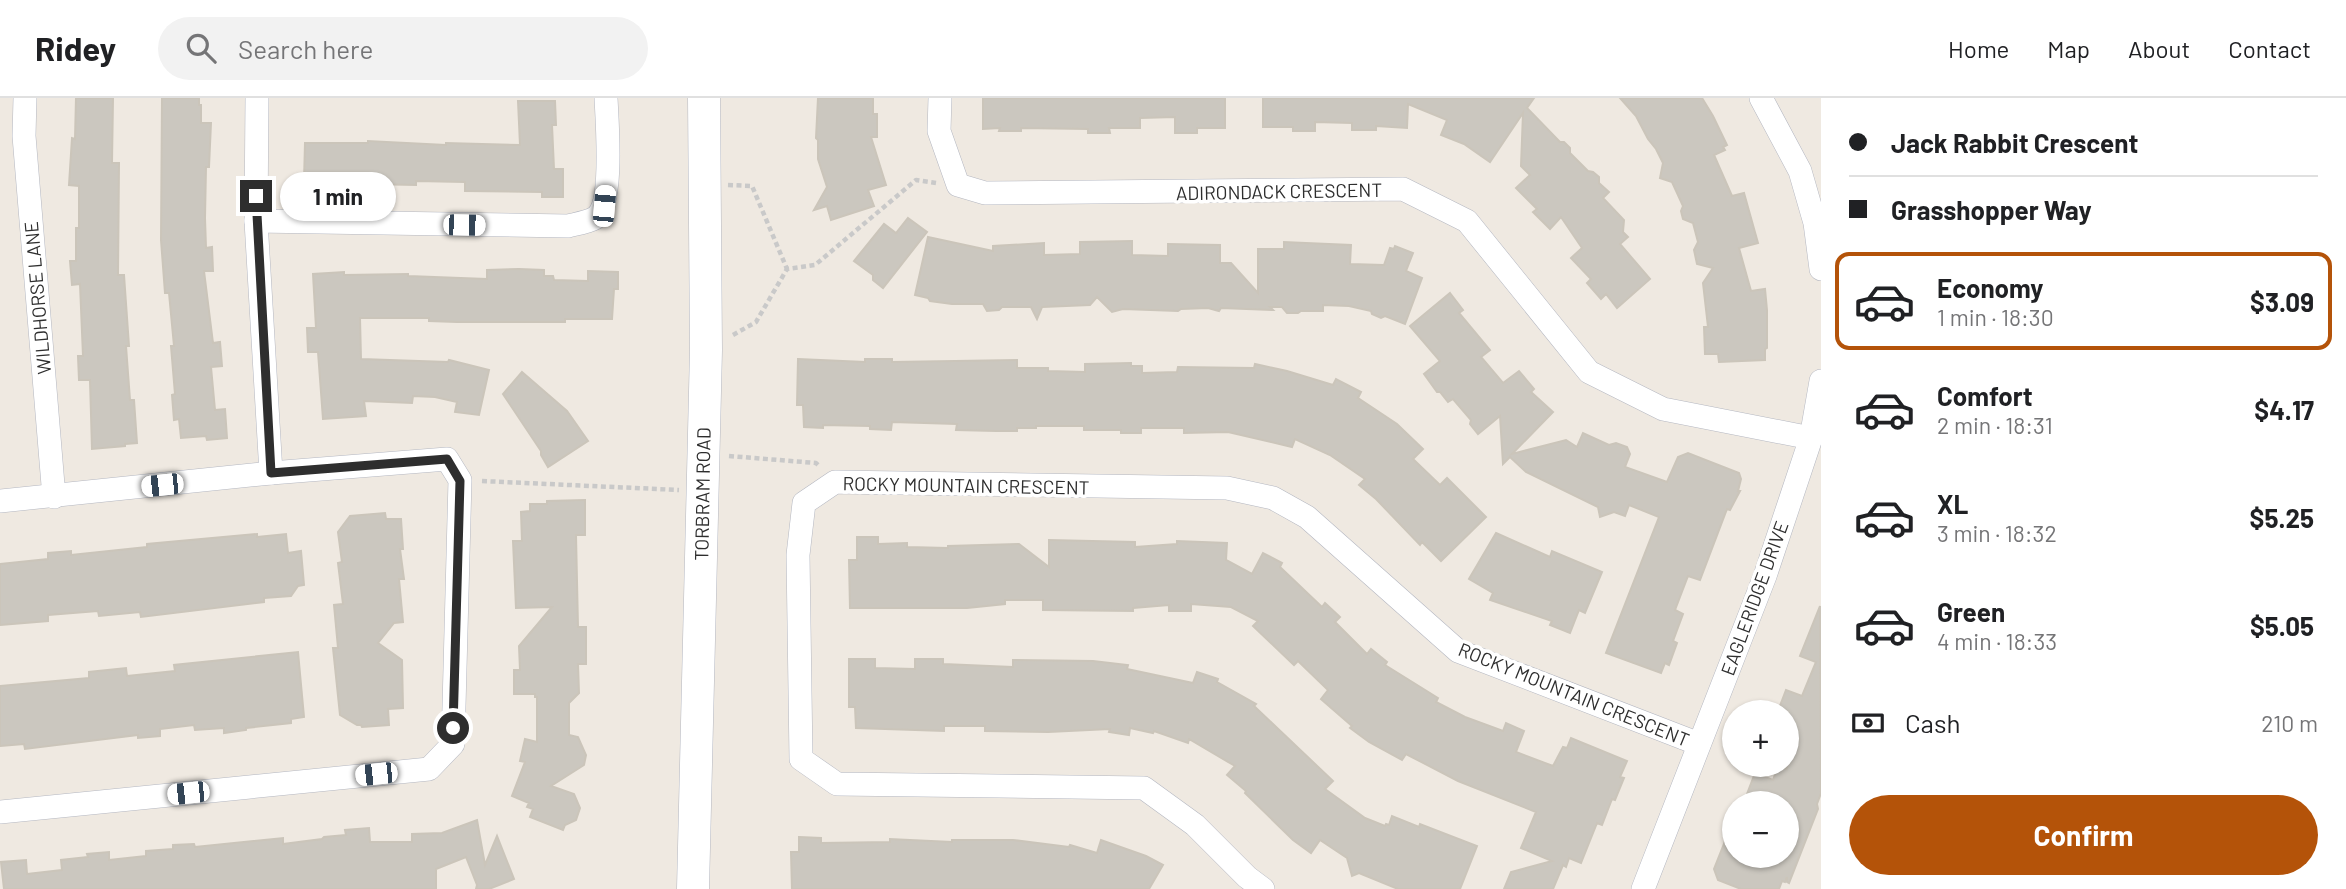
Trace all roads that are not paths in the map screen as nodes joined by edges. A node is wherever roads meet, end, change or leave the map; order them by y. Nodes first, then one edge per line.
1 (25, 98) edge
2 (257, 98) edge
3 (606, 98) edge
4 (704, 98) edge
5 (940, 98) edge
6 (1761, 98) edge
7 (256, 221) junction
8 (1821, 269) edge
9 (1821, 381) edge
10 (1811, 438) junction
11 (271, 473) junction
12 (54, 497) junction
13 (0, 501) edge
14 (1699, 744) junction
15 (0, 812) edge
16 (693, 889) edge
17 (1263, 889) edge
18 (1643, 889) edge

1 - 12 street, WILDHORSE LANE
2 - 7 street
3 - 7 street
4 - 16 main road, TORBRAM ROAD
5 - 10 street, ADIRONDACK CRESCENT
6 - 8 street
7 - 11 street
9 - 10 street, EAGLERIDGE DRIVE
10 - 14 street, EAGLERIDGE DRIVE
11 - 12 street
11 - 15 street
12 - 13 street
14 - 17 street, ROCKY MOUNTAIN CRESCENT
14 - 18 street, EAGLERIDGE DRIVE

